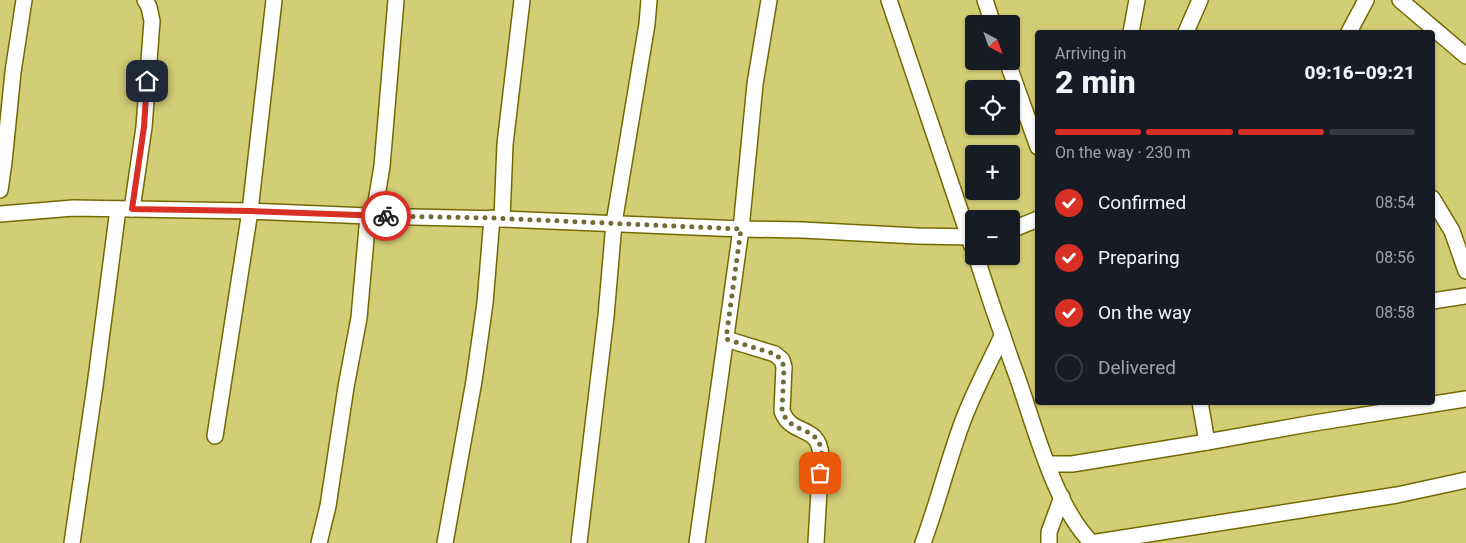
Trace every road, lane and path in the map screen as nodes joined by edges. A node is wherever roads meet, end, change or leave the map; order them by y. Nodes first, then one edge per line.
1 (24, 0) edge
2 (145, 0) edge
3 (274, 0) edge
4 (396, 0) edge
5 (522, 0) edge
6 (649, 0) edge
7 (770, 0) edge
8 (889, 0) edge
9 (985, 0) edge
10 (1137, 0) edge
11 (1200, 0) edge
12 (1366, 0) edge
13 (1400, 0) edge
14 (990, 15) edge
15 (1131, 30) edge
16 (1187, 30) edge
17 (1350, 30) edge
18 (1466, 56) edge
19 (1010, 70) edge
20 (1035, 139) edge
21 (0, 190) edge
22 (1435, 203) edge
23 (125, 209) junction
24 (250, 211) junction
25 (0, 214) edge
26 (368, 216) junction
27 (497, 218) junction
28 (1035, 220) edge
29 (965, 221) edge
30 (614, 224) junction
31 (1020, 226) edge
32 (741, 229) junction
33 (965, 240) edge
34 (979, 265) edge
35 (1466, 271) edge
36 (1466, 296) edge
37 (1435, 301) edge
38 (1002, 336) junction
39 (726, 339) junction
40 (1466, 399) edge
41 (1435, 404) edge
42 (1201, 405) edge
43 (1428, 405) edge
44 (215, 436) dead end
45 (1207, 442) junction
46 (1048, 464) junction
47 (1466, 480) edge
48 (1062, 497) junction
49 (72, 543) edge
50 (319, 543) edge
51 (445, 543) edge
52 (579, 543) edge
53 (697, 543) edge
54 (816, 543) edge
55 (923, 543) edge
56 (1048, 543) edge
57 (1091, 543) edge

1 - 21 street
2 - 23 street
3 - 24 street
4 - 26 street
5 - 27 street
6 - 30 street
7 - 32 street
8 - 29 street
9 - 14 street
10 - 15 street
11 - 16 street
12 - 17 street
13 - 18 street
19 - 20 street
22 - 35 street
23 - 24 street
23 - 25 street
23 - 49 street
24 - 26 street
24 - 44 street
26 - 27 street
26 - 50 street
27 - 30 street
27 - 51 street
28 - 31 street
30 - 32 street
30 - 52 street
32 - 33 street
32 - 39 street
34 - 38 street
36 - 37 street
38 - 46 street
38 - 55 street
39 - 53 street
39 - 54 street
40 - 41 street
42 - 45 street
43 - 45 street
45 - 46 street
46 - 48 street
47 - 57 street
48 - 56 street
48 - 57 street

